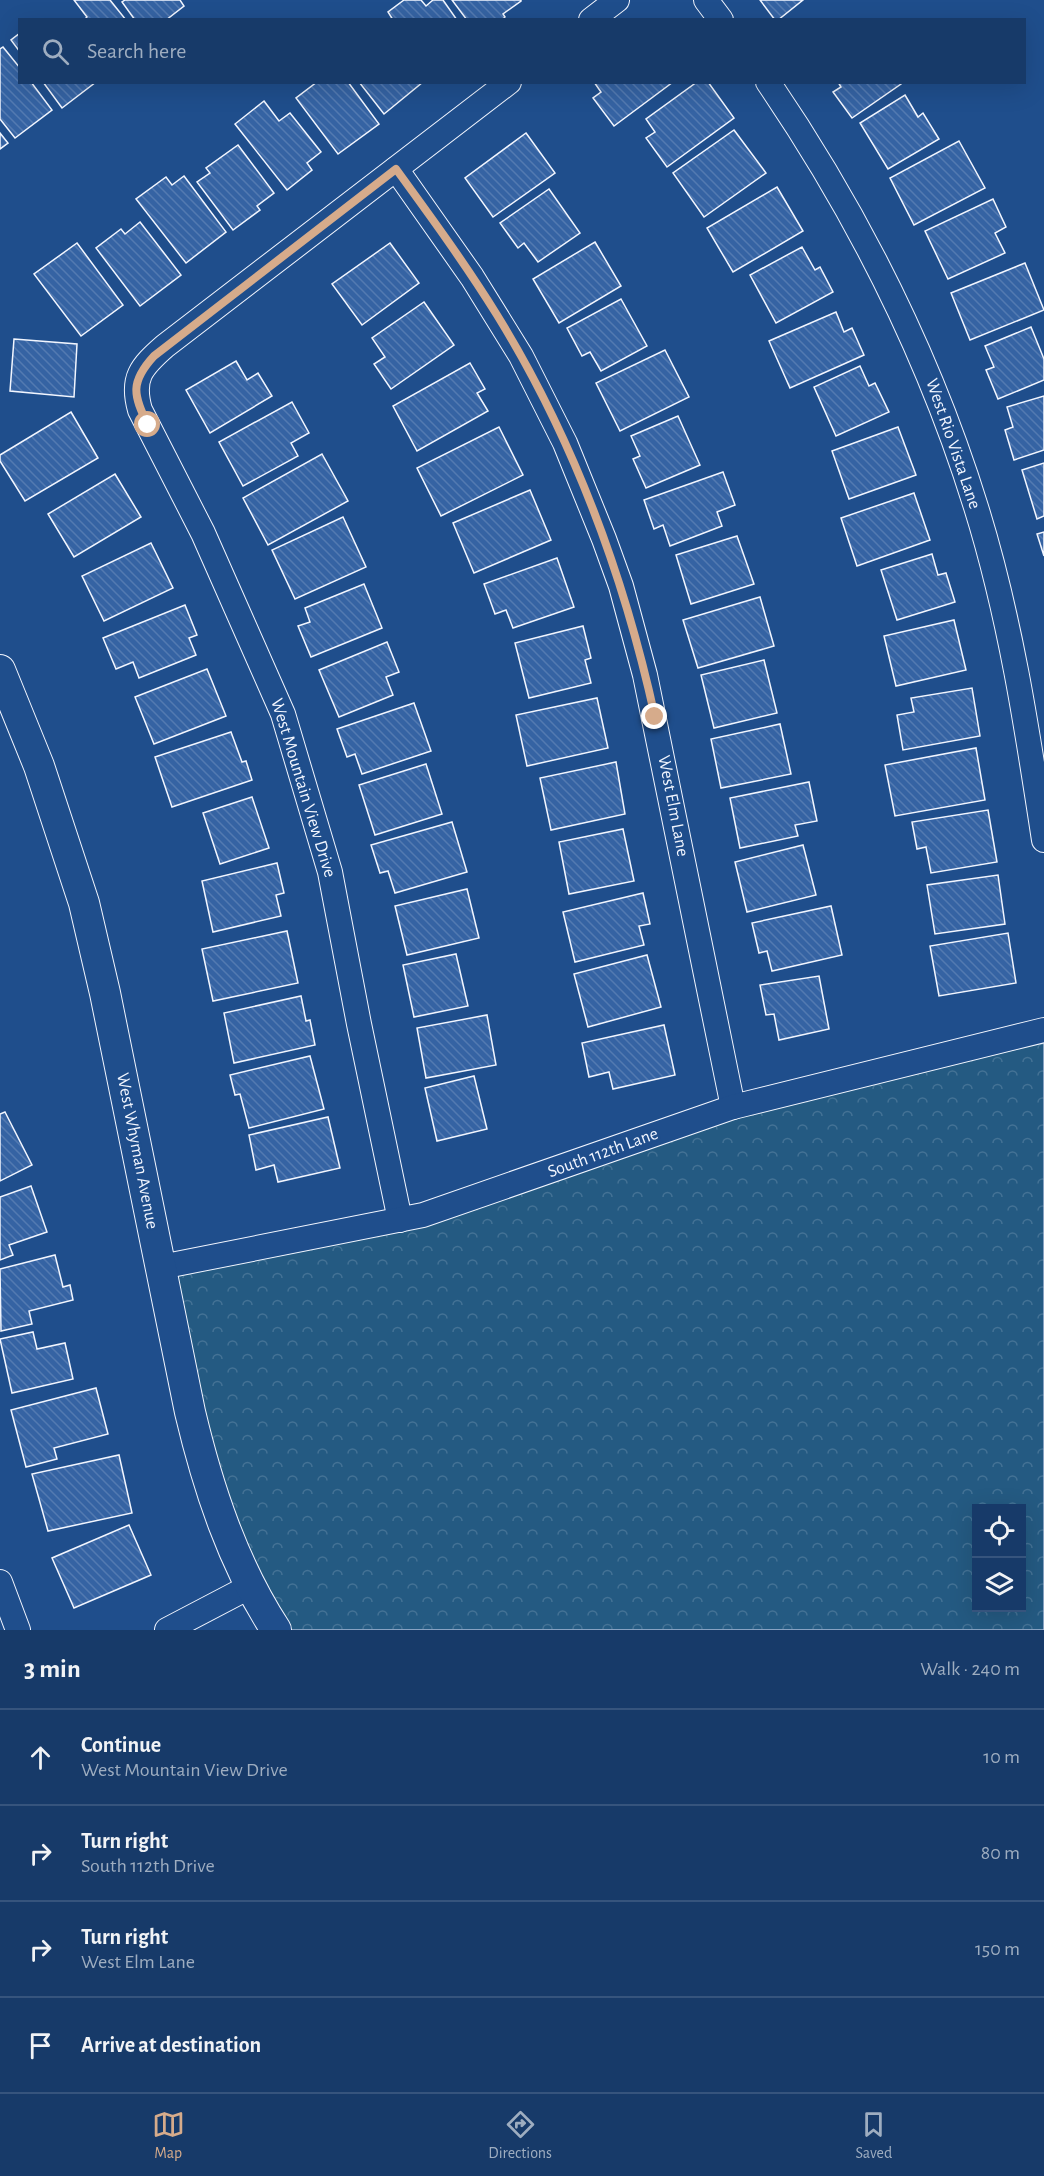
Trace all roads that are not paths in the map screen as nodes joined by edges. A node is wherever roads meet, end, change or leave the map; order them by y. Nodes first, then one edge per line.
1 (616, 0) edge
2 (706, 0) edge
3 (594, 18) edge
4 (720, 18) edge
5 (506, 84) edge
6 (769, 84) edge
7 (396, 169) junction
8 (0, 670) edge
9 (1044, 840) edge
10 (1044, 1030) edge
11 (733, 1107) junction
12 (400, 1220) junction
13 (161, 1267) junction
14 (0, 1582) edge
15 (251, 1586) junction
16 (18, 1630) edge
17 (167, 1630) edge
18 (276, 1630) edge

1 - 3 street
2 - 4 street
5 - 7 street
6 - 9 street, West Rio Vista Lane
7 - 11 street, West Elm Lane
7 - 12 street, West Mountain View Drive
8 - 13 street, West Whyman Avenue
10 - 11 street, South 112th Lane
11 - 12 street, South 112th Lane
12 - 13 street, South 112th Lane
13 - 15 street, West Whyman Avenue
14 - 16 street
15 - 17 street
15 - 18 street, West Whyman Avenue

